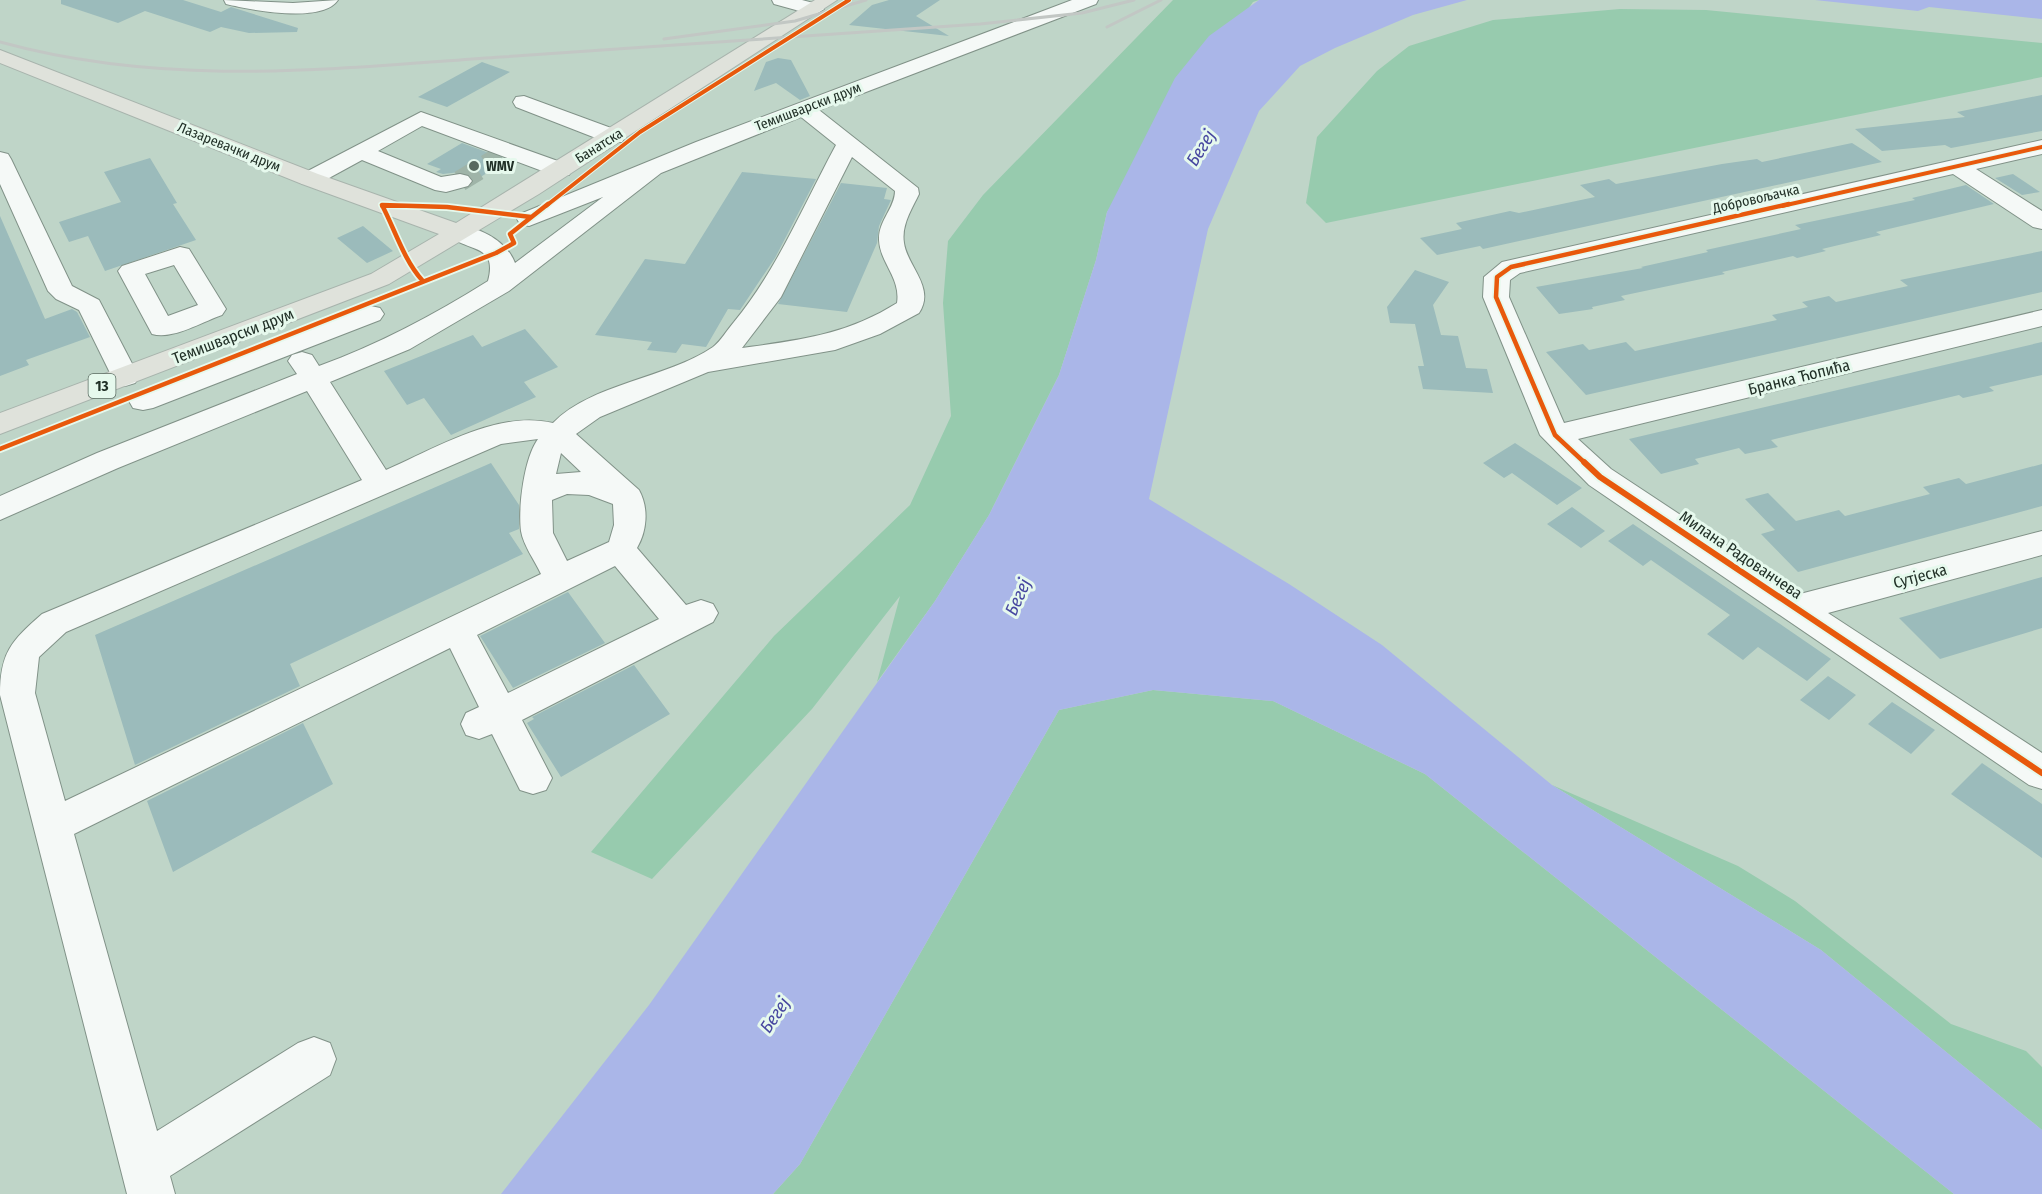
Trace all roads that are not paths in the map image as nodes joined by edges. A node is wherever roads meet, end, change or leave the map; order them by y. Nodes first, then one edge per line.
1 (233, 0) edge
2 (329, 0) edge
3 (781, 0) edge
4 (1089, 0) edge
5 (821, 4) edge
6 (0, 56) edge
7 (524, 102) dead end
8 (804, 109) junction
9 (0, 135) edge
10 (614, 137) junction
11 (848, 143) junction
12 (2042, 147) edge
13 (360, 152) junction
14 (0, 159) edge
15 (1955, 165) junction
16 (653, 168) junction
17 (561, 170) junction
18 (310, 179) junction
19 (460, 181) tunnel mouth
20 (529, 219) dead end
21 (2042, 222) edge
22 (460, 233) junction
23 (500, 286) junction
24 (1496, 297) joint
25 (371, 314) dead end
26 (2042, 318) edge
27 (186, 319) dead end
28 (291, 344) junction
29 (203, 347) junction
30 (707, 363) junction
31 (126, 377) junction
32 (313, 378) junction
33 (143, 401) dead end
34 (0, 424) edge
35 (558, 434) junction
36 (1555, 435) junction
37 (380, 484) junction
38 (537, 495) junction
39 (628, 498) junction
40 (0, 509) edge
41 (2042, 543) edge
42 (620, 550) junction
43 (559, 578) junction
44 (1797, 608) junction
45 (457, 629) junction
46 (490, 719) junction
47 (2042, 773) edge
48 (533, 778) dead end
49 (52, 826) junction
50 (314, 1059) dead end
51 (147, 1180) edge

1 - 2 street
3 - 5 street
4 - 8 street, Темишварски друм
5 - 10 main road, Банатска
6 - 18 main road, Лазаревачки друм
7 - 10 street
8 - 11 street
8 - 16 street, Темишварски друм
9 - 14 street
10 - 17 main road, Банатска
11 - 30 street
11 - 30 street
12 - 15 street, Добровољачка
13 - 17 street
13 - 18 street
13 - 19 street
14 - 31 street
15 - 21 street
15 - 24 street, Добровољачка
16 - 20 street, Темишварски друм
16 - 23 street
17 - 22 main road, Банатска
18 - 22 main road, Лазаревачки друм
22 - 23 street
22 - 29 main road, Темишварски друм / 13
23 - 32 street
24 - 36 street, Милана Радованчева
25 - 28 street
26 - 36 street, Бранка Ћопића
27 - 29 street
28 - 32 street
28 - 33 street
29 - 31 main road, Темишварски друм / 13
30 - 35 street
31 - 34 main road, Темишварски друм / 13
32 - 37 street
32 - 40 street
35 - 37 street
35 - 38 street
35 - 39 street
36 - 44 street, Милана Радованчева
37 - 49 street
38 - 39 street
38 - 43 street
39 - 42 street
41 - 44 street, Сутјеска
42 - 43 street
42 - 46 street
43 - 45 street
44 - 47 street, Милана Радованчева
45 - 46 street
45 - 49 street
46 - 48 street
49 - 51 street
50 - 51 street

